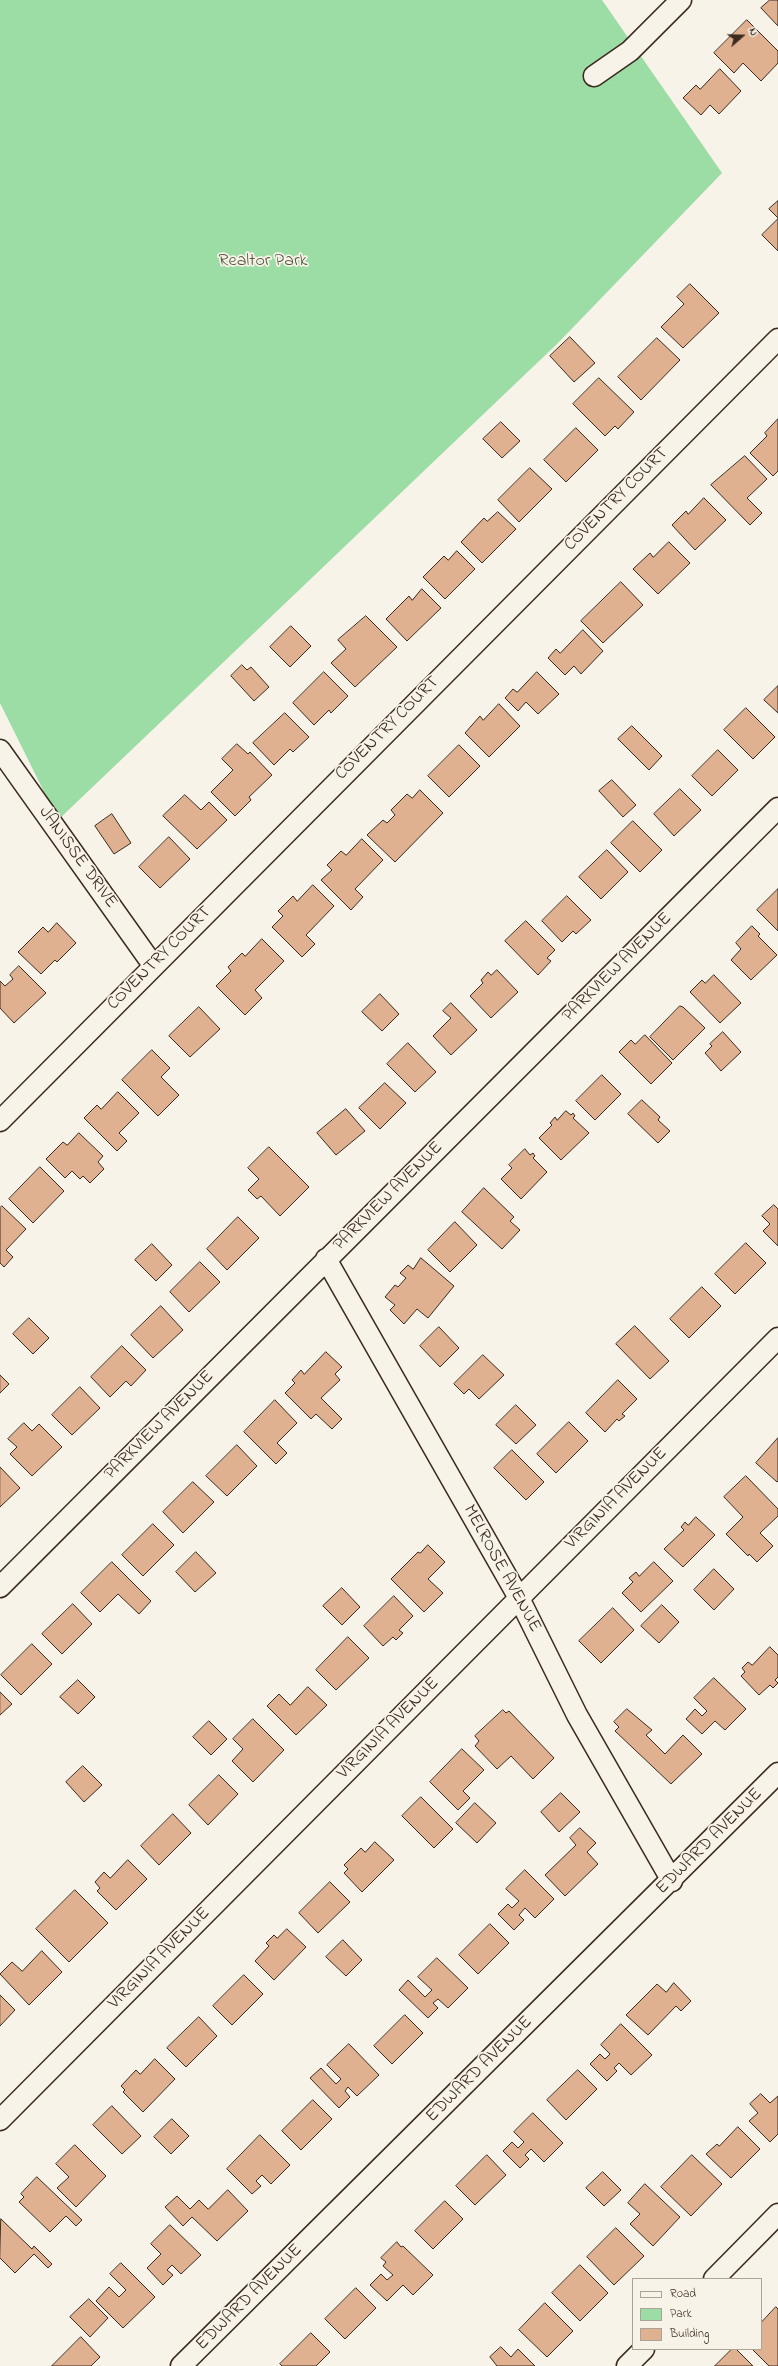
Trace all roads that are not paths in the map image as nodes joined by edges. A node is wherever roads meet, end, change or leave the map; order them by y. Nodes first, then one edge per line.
1 (681, 0) edge
2 (594, 76) dead end
3 (778, 339) edge
4 (0, 750) edge
5 (778, 808) edge
6 (153, 965) junction
7 (0, 1120) edge
8 (326, 1259) junction
9 (778, 1338) edge
10 (0, 1587) edge
11 (519, 1598) junction
12 (778, 1773) edge
13 (672, 1881) junction
14 (0, 2120) edge
15 (778, 2214) edge
16 (715, 2278) edge
17 (643, 2350) edge
18 (181, 2366) edge
19 (627, 2366) edge

1 - 2 street
3 - 6 street, COVENTRY COURT
4 - 6 street, JANISSE DRIVE
5 - 8 street, PARKVIEW AVENUE
6 - 7 street, COVENTRY COURT
8 - 10 street, PARKVIEW AVENUE
8 - 11 street, MELROSE AVENUE
9 - 11 street, VIRGINIA AVENUE
11 - 13 street, MELROSE AVENUE
11 - 14 street, VIRGINIA AVENUE
12 - 13 street, EDWARD AVENUE
13 - 18 street, EDWARD AVENUE
15 - 16 street
17 - 19 street

